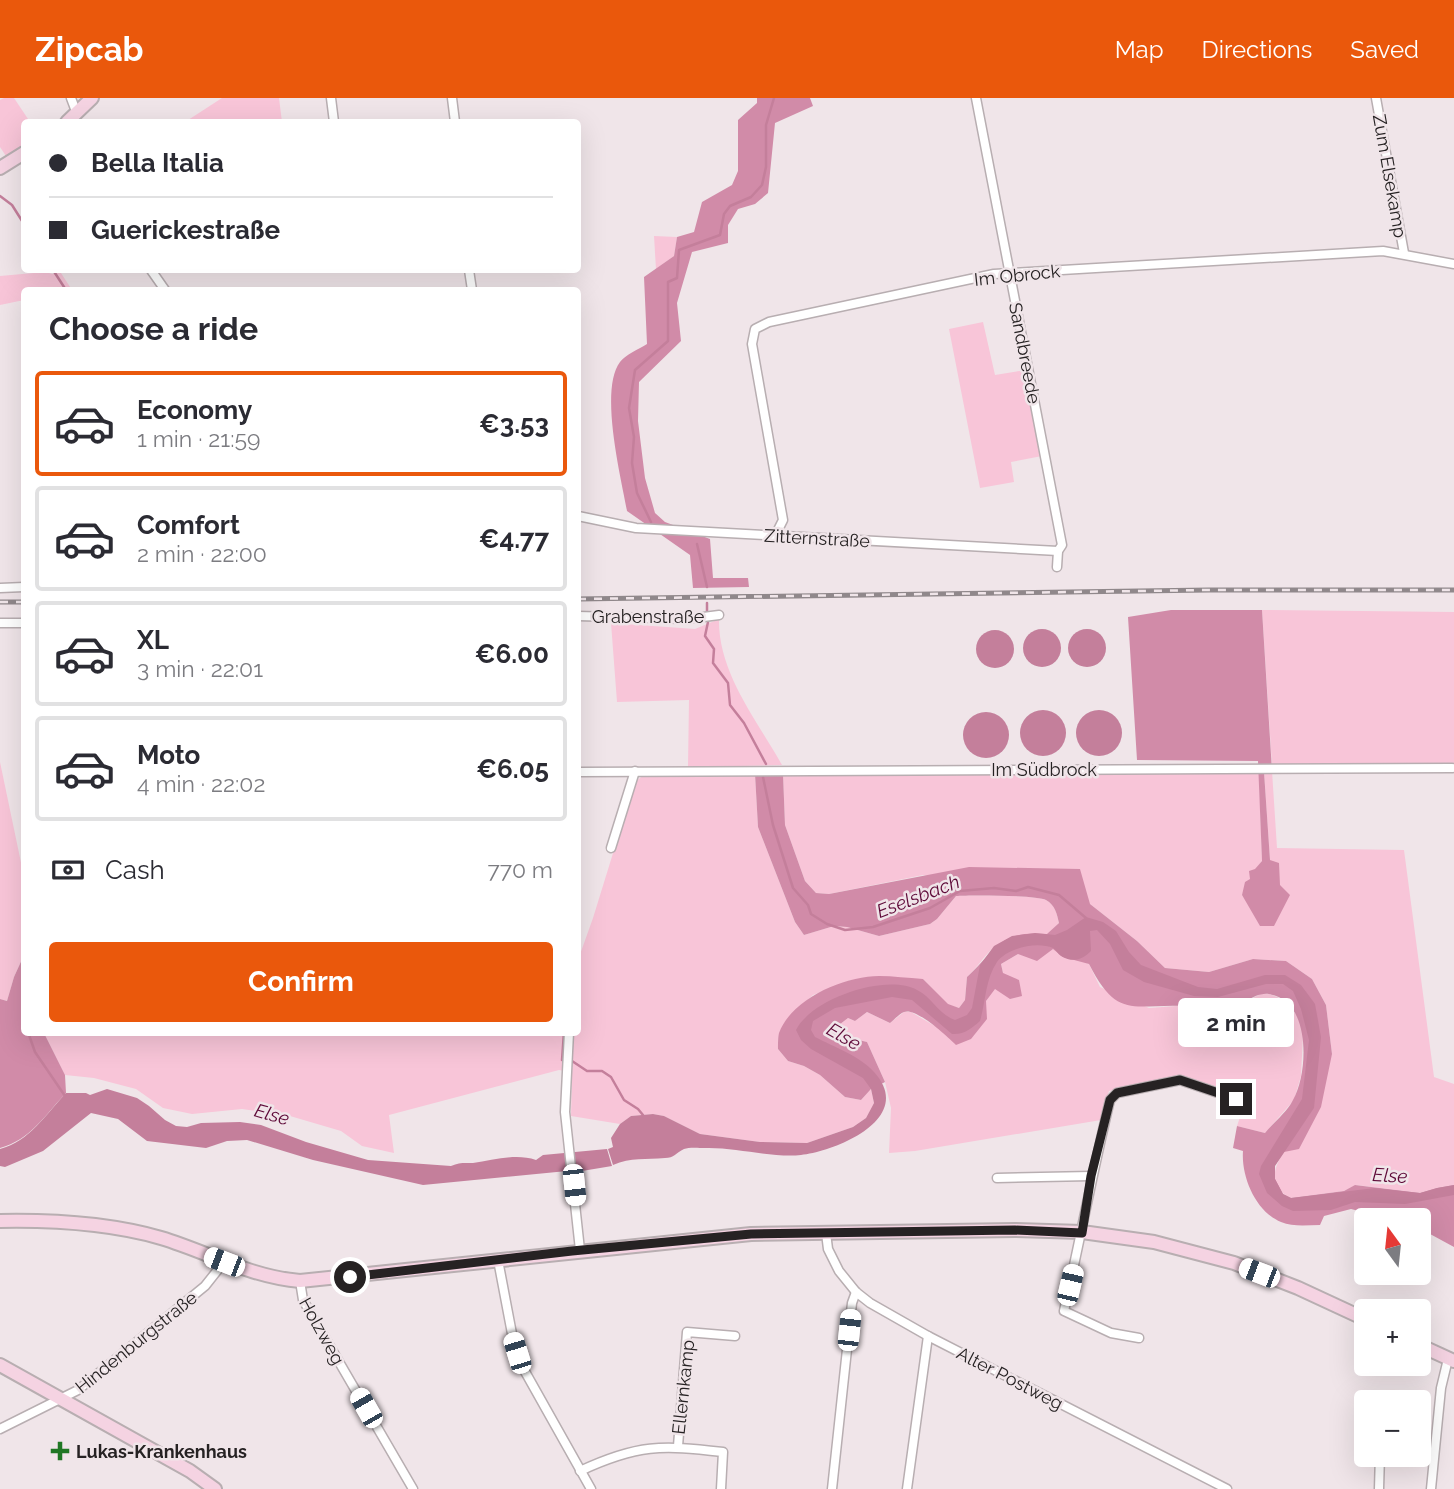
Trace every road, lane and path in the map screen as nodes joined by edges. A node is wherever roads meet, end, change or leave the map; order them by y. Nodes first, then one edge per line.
1 (71, 98) edge
2 (92, 98) edge
3 (331, 98) edge
4 (452, 98) edge
5 (976, 98) edge
6 (1376, 98) edge
7 (72, 118) edge
8 (334, 119) edge
9 (454, 119) edge
10 (21, 155) edge
11 (0, 169) edge
12 (1404, 253) junction
13 (1454, 264) edge
14 (152, 273) edge
15 (1010, 274) junction
16 (164, 287) edge
17 (581, 517) edge
18 (775, 536) junction
19 (1058, 551) junction
20 (1057, 567) dead end
21 (21, 587) edge
22 (0, 588) edge
23 (719, 615) dead end
24 (581, 616) edge
25 (21, 622) edge
26 (0, 623) edge
27 (1452, 768) dead end
28 (635, 771) junction
29 (581, 772) edge
30 (611, 848) dead end
31 (569, 1036) edge
32 (1236, 1099) dead end
33 (1091, 1176) junction
34 (997, 1178) dead end
35 (0, 1221) edge
36 (826, 1233) junction
37 (1082, 1233) junction
38 (580, 1250) junction
39 (498, 1260) junction
40 (224, 1262) junction
41 (300, 1281) junction
42 (856, 1292) junction
43 (1354, 1314) edge
44 (735, 1336) dead end
45 (928, 1336) junction
46 (1139, 1338) dead end
47 (1431, 1351) edge
48 (1451, 1360) edge
49 (0, 1365) edge
50 (62, 1399) junction
51 (0, 1429) edge
52 (677, 1446) junction
53 (1380, 1467) edge
54 (580, 1471) junction
55 (215, 1489) edge
56 (413, 1489) edge
57 (591, 1489) edge
58 (720, 1489) edge
59 (832, 1489) edge
60 (907, 1489) edge
61 (1227, 1489) edge
62 (1379, 1489) edge
63 (1431, 1489) edge

1 - 7 street
2 - 7 main road
3 - 8 street
4 - 9 street
5 - 15 street, Sandbreede
6 - 12 street, Zum Elsekamp
10 - 11 main road
12 - 13 street, Im Obrock
12 - 15 street, Im Obrock
14 - 16 street
15 - 18 street, Im Obrock
15 - 19 street, Sandbreede
17 - 18 street, Zitternstraße
18 - 19 street, Zitternstraße
19 - 20 street, Sandbreede
21 - 22 street
23 - 24 street, Grabenstraße
25 - 26 street
27 - 28 street, Im Südbrock
28 - 29 street, Im Südbrock
28 - 30 street
31 - 38 street
32 - 33 street
33 - 34 street
33 - 37 street
35 - 40 main road
36 - 37 main road
36 - 38 main road
36 - 42 street, Alter Postweg
37 - 43 main road
37 - 46 street
38 - 39 main road
39 - 41 main road
39 - 54 street
40 - 41 main road
40 - 50 street, Hindenburgstraße
41 - 56 street, Holzweg
42 - 45 street, Alter Postweg
42 - 59 street
44 - 52 street, Ellernkamp
45 - 60 street
45 - 61 street, Alter Postweg
47 - 48 main road
48 - 63 street
49 - 50 main road
50 - 51 street, Hindenburgstraße
50 - 55 main road
52 - 54 street, Ellernkamp
52 - 58 street, Ellernkamp
53 - 62 street
54 - 57 street

